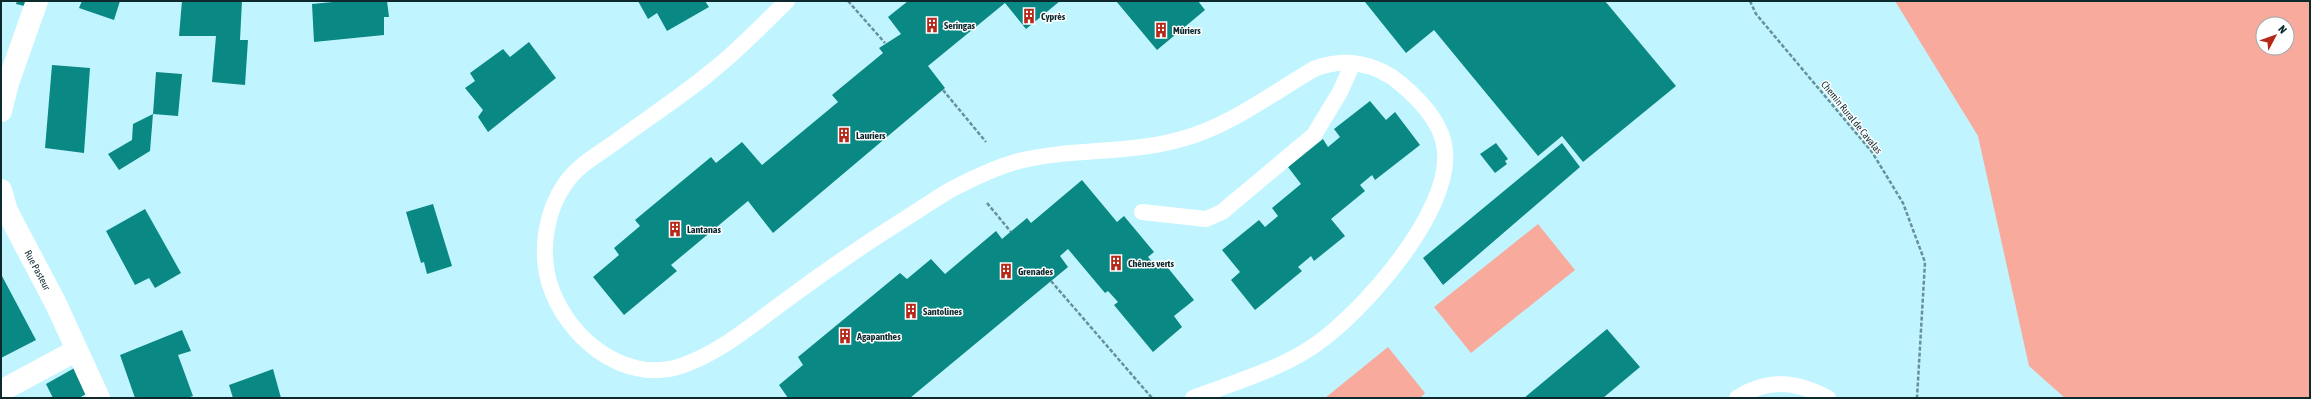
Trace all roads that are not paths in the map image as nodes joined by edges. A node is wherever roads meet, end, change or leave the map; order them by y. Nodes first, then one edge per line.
1 (37, 1) edge
2 (787, 1) edge
3 (1354, 63) junction
4 (1, 111) edge
5 (1, 190) edge
6 (1142, 212) dead end
7 (77, 350) junction
8 (1, 391) edge
9 (99, 398) edge
10 (1193, 398) edge
11 (1737, 398) edge
12 (1828, 398) edge

1 - 4 street
2 - 3 lane
3 - 6 lane
3 - 10 lane
5 - 7 street, Rue Pasteur
7 - 8 street
7 - 9 street, Rue Pasteur
11 - 12 lane

